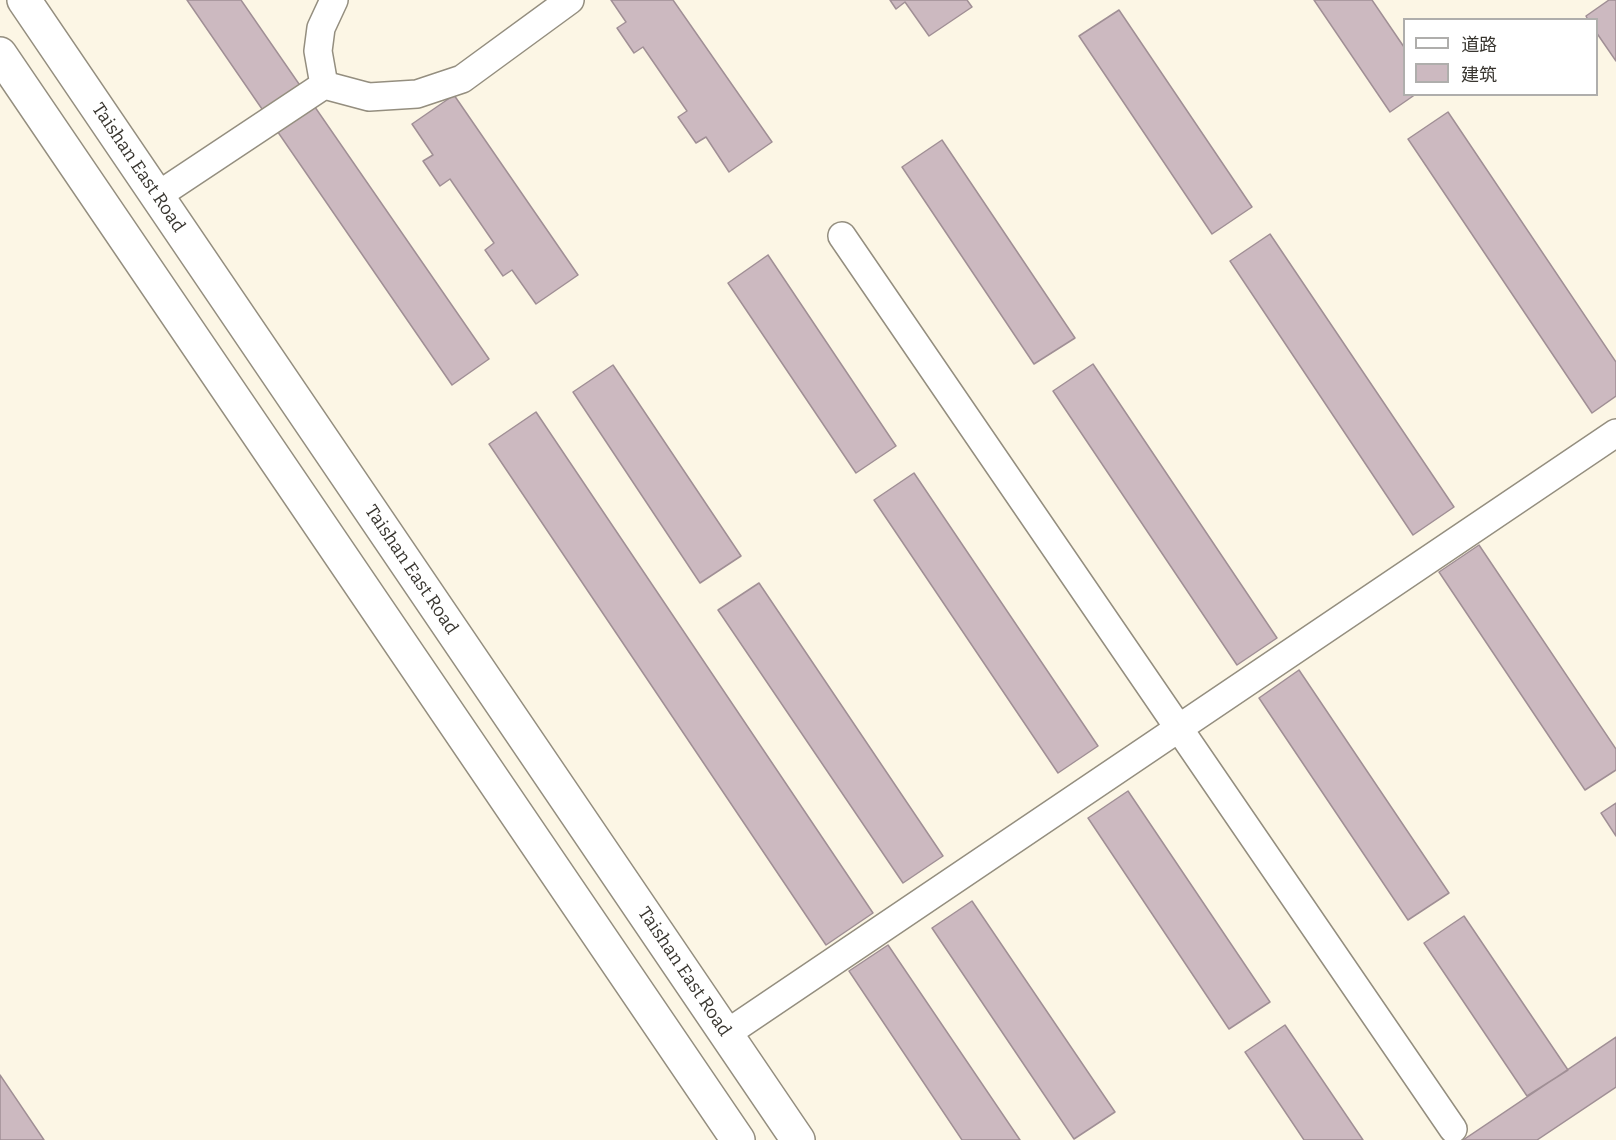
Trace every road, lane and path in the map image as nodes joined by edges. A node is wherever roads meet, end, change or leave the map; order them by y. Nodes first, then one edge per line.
1 (24, 0) edge
2 (334, 0) edge
3 (570, 0) edge
4 (0, 54) edge
5 (324, 85) junction
6 (157, 196) junction
7 (842, 236) dead end
8 (1616, 433) edge
9 (1179, 728) junction
10 (726, 1034) junction
11 (1453, 1129) dead end
12 (738, 1140) edge
13 (798, 1140) edge

1 - 6 main road, Taishan East Road
2 - 5 lane
3 - 5 lane
4 - 12 main road
5 - 6 lane
6 - 10 main road, Taishan East Road
7 - 9 lane
8 - 9 lane
9 - 10 lane
9 - 11 lane
10 - 13 main road, Taishan East Road

